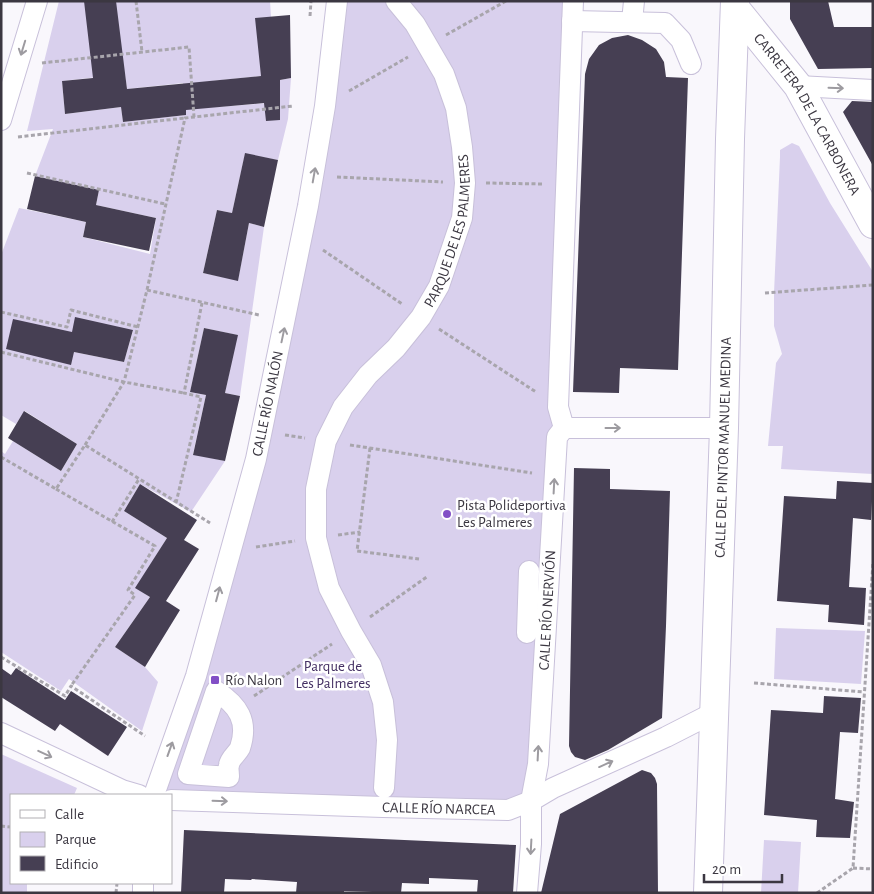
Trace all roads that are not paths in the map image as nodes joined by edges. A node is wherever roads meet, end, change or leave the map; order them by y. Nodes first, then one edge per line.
1 (37, 1) edge
2 (336, 1) edge
3 (396, 1) edge
4 (573, 1) edge
5 (634, 1) edge
6 (735, 5) edge
7 (572, 21) junction
8 (632, 22) junction
9 (691, 64) dead end
10 (798, 86) junction
11 (873, 90) edge
12 (1, 120) edge
13 (873, 224) edge
14 (564, 428) junction
15 (724, 428) junction
16 (529, 571) dead end
17 (526, 633) dead end
18 (715, 712) junction
19 (1, 733) edge
20 (384, 788) dead end
21 (136, 794) edge
22 (154, 794) edge
23 (172, 800) edge
24 (531, 801) junction
25 (528, 893) edge
26 (708, 893) edge

1 -> 12 street
22 -> 2 street, CALLE RÍO NALÓN
3 - 20 street, PARQUE DE LES PALMERES
4 - 7 street
5 - 8 street
6 - 10 main road, CARRETERA DE LA CARBONERA
6 - 15 main road, CALLE DEL PINTOR MANUEL MEDINA
7 - 8 street
7 - 14 street
8 - 9 street
10 -> 11 street
10 - 13 main road, CARRETERA DE LA CARBONERA
14 -> 15 street
24 -> 14 street, CALLE RÍO NERVIÓN
15 - 18 main road, CALLE DEL PINTOR MANUEL MEDINA
16 - 17 street
24 -> 18 street, CALLE RÍO NARCEA
18 - 26 main road, CALLE DEL PINTOR MANUEL MEDINA
19 -> 21 street
23 -> 24 street, CALLE RÍO NARCEA
24 -> 25 street, CALLE RÍO NERVIÓN

